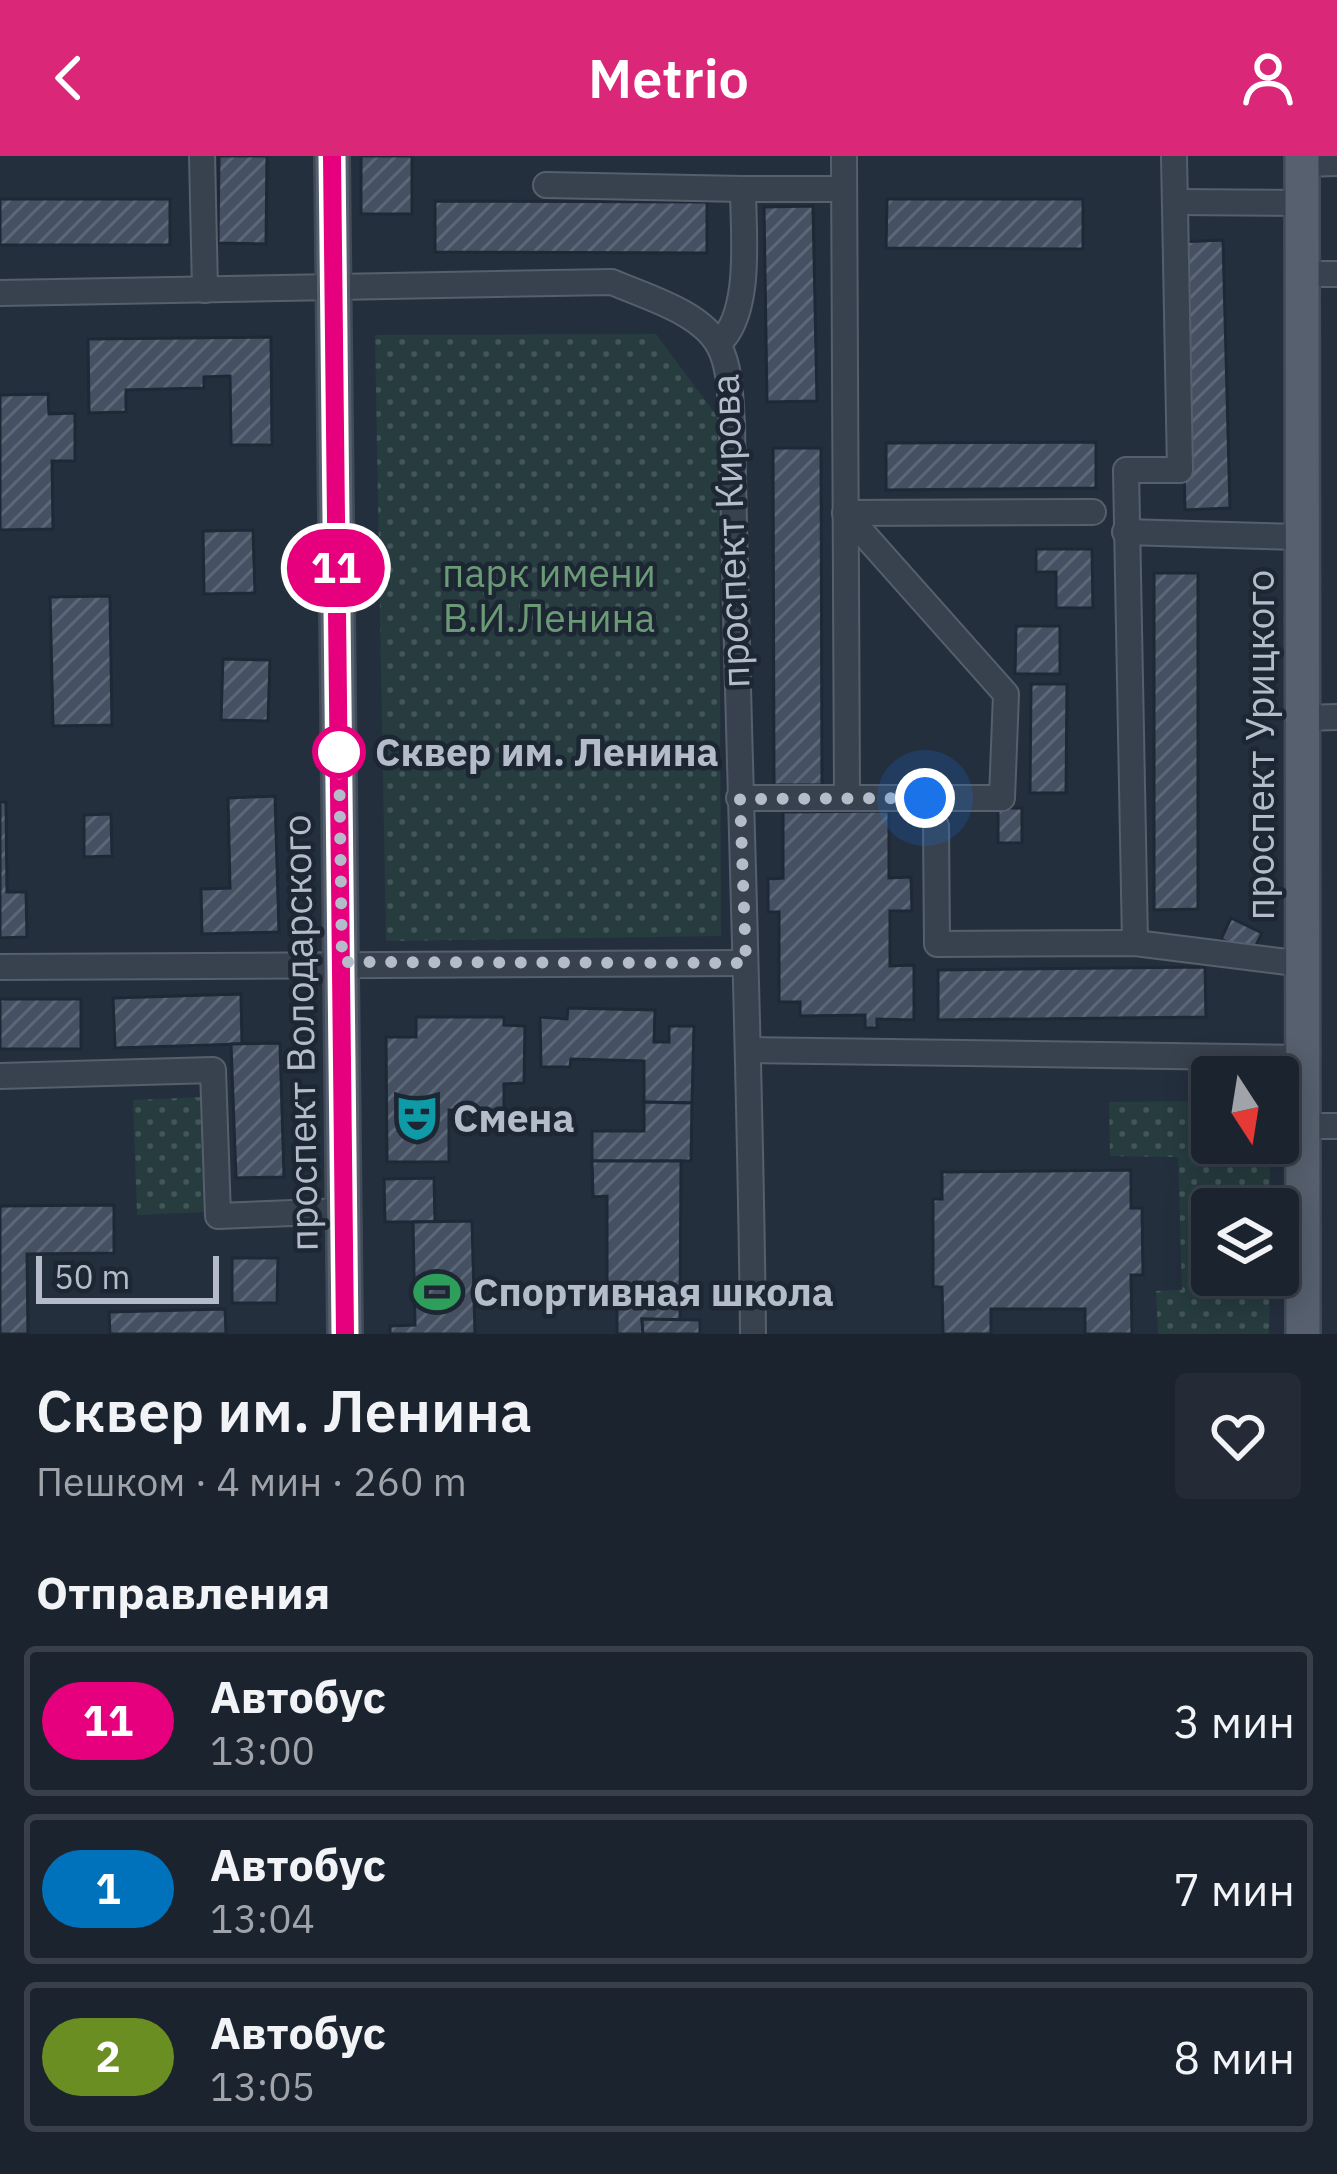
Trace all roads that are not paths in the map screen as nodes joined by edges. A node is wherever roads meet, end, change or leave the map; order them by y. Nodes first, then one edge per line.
1 (202, 156) edge
2 (332, 156) edge
3 (844, 156) edge
4 (1174, 156) edge
5 (1302, 160) edge
6 (1337, 163) edge
7 (546, 185) dead end
8 (743, 189) junction
9 (843, 189) junction
10 (1176, 202) junction
11 (1303, 203) junction
12 (1302, 274) junction
13 (1337, 274) edge
14 (335, 284) junction
15 (206, 290) junction
16 (0, 292) edge
17 (718, 344) junction
18 (1093, 512) dead end
19 (845, 513) junction
20 (1125, 532) junction
21 (1300, 537) junction
22 (1320, 717) edge
23 (847, 798) junction
24 (740, 799) junction
25 (936, 826) dead end
26 (1135, 943) junction
27 (342, 962) junction
28 (746, 963) junction
29 (1303, 964) junction
30 (0, 967) edge
31 (750, 1050) junction
32 (1304, 1058) junction
33 (0, 1076) edge
34 (1320, 1126) edge
35 (344, 1211) junction
36 (345, 1334) edge
37 (752, 1334) edge
38 (1303, 1334) edge

1 - 15 street
2 - 14 main road, проспект Володарского
3 - 9 street
4 - 10 street
5 - 6 street
5 - 11 main road, проспект Урицкого
7 - 8 street
8 - 9 street
8 - 17 street
9 - 19 street
10 - 11 street
10 - 20 street
11 - 12 main road, проспект Урицкого
12 - 13 street
12 - 21 main road, проспект Урицкого
14 - 15 street, проспект Кирова
14 - 17 street, проспект Кирова
14 - 27 main road, проспект Володарского
15 - 16 street, проспект Кирова
17 - 24 street, проспект Кирова
18 - 19 street
19 - 23 street
19 - 23 street
20 - 21 street
20 - 26 street
21 - 22 main road, проспект Урицкого
22 - 29 main road, проспект Урицкого
23 - 24 street
24 - 28 street, проспект Кирова
25 - 26 street
26 - 29 street
27 - 28 street
27 - 30 street
27 - 35 main road, проспект Володарского
28 - 31 street, проспект Кирова
29 - 32 main road, проспект Урицкого
31 - 32 street
31 - 37 street, проспект Кирова
32 - 34 main road, проспект Урицкого
33 - 35 street
34 - 38 main road, проспект Урицкого
35 - 36 main road, проспект Володарского

